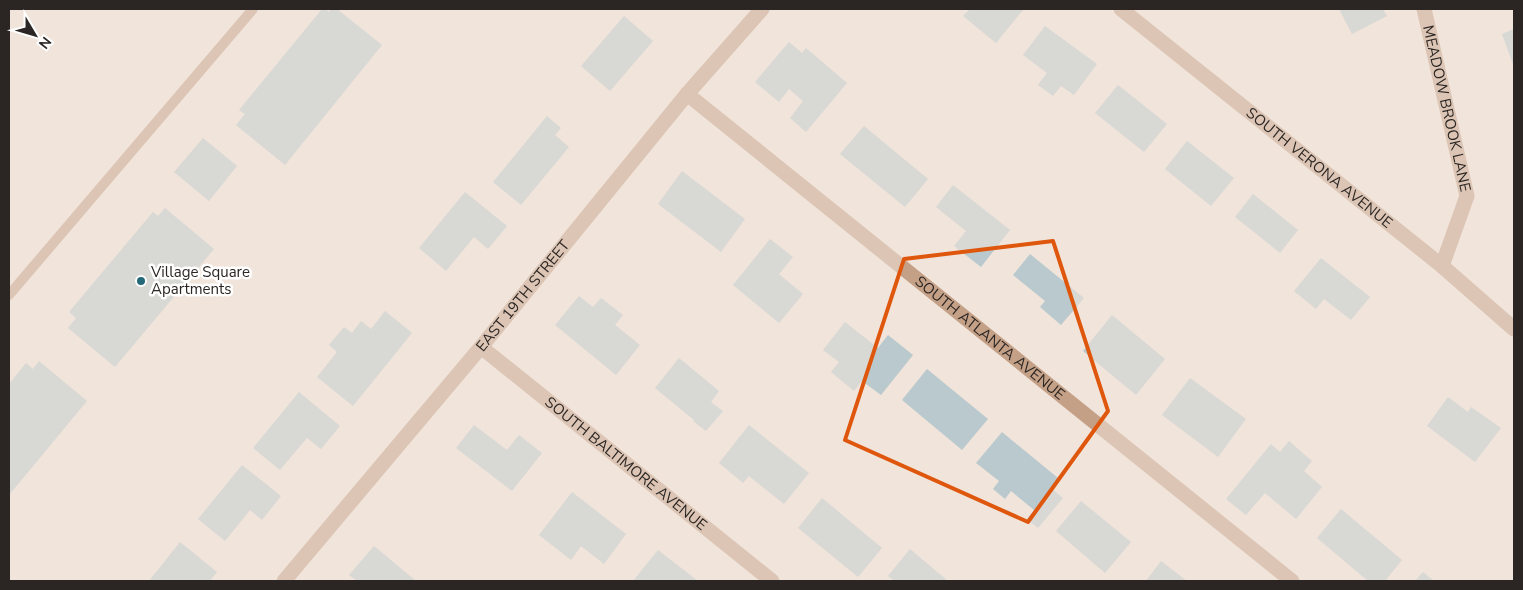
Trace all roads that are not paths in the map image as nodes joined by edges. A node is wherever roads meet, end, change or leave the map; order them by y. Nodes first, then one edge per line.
1 (253, 9) edge
2 (762, 9) edge
3 (1121, 9) edge
4 (1424, 9) edge
5 (688, 94) junction
6 (1442, 266) junction
7 (9, 295) edge
8 (1514, 329) edge
9 (481, 347) junction
10 (284, 581) edge
11 (772, 581) edge
12 (1292, 581) edge

1 - 7 lane
2 - 5 street, EAST 19TH STREET
3 - 6 street, SOUTH VERONA AVENUE
4 - 6 street, MEADOW BROOK LANE
5 - 9 street, EAST 19TH STREET
5 - 12 street, SOUTH ATLANTA AVENUE
6 - 8 street, SOUTH VERONA AVENUE
9 - 10 street, EAST 19TH STREET
9 - 11 street, SOUTH BALTIMORE AVENUE

